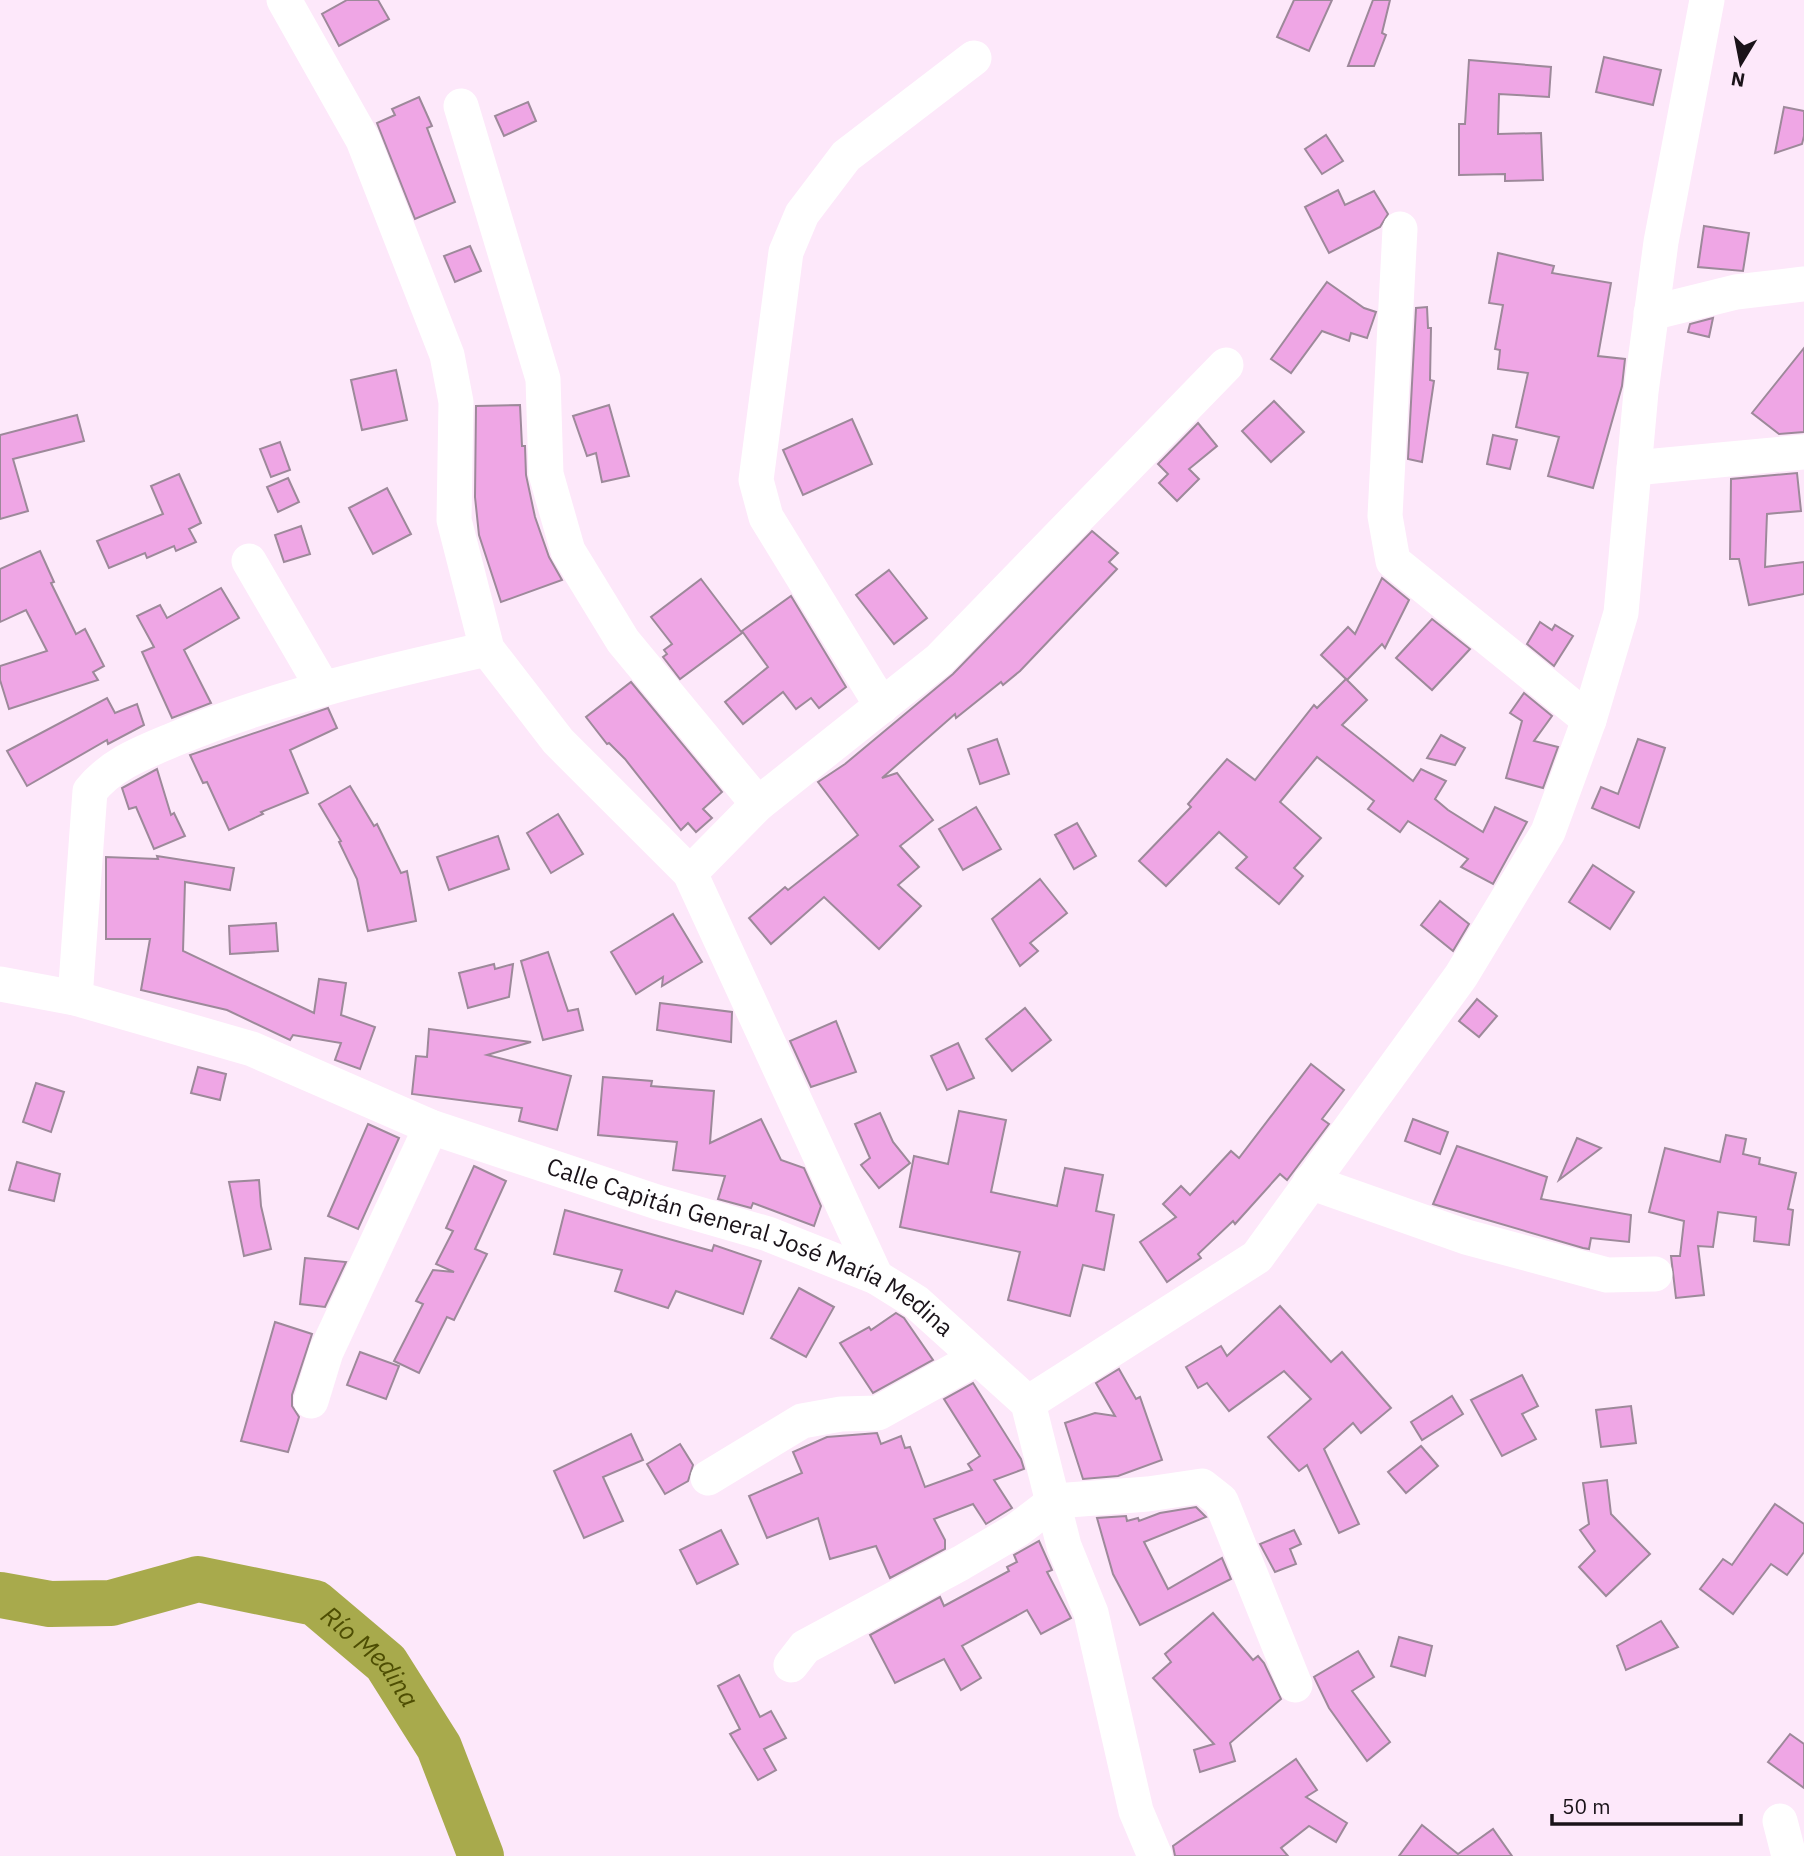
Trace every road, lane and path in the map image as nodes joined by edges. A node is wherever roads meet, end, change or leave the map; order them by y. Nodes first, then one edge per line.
1 (284, 0) edge
2 (1707, 0) edge
3 (974, 58) dead end
4 (460, 106) dead end
5 (1400, 229) dead end
6 (1804, 284) edge
7 (1651, 313) junction
8 (1226, 365) dead end
9 (1804, 452) edge
10 (1634, 468) junction
11 (249, 561) dead end
12 (486, 649) junction
13 (323, 688) junction
14 (882, 706) junction
15 (1589, 720) junction
16 (758, 804) junction
17 (690, 873) junction
18 (0, 984) edge
19 (75, 998) junction
20 (430, 1127) junction
21 (1310, 1182) junction
22 (1655, 1274) dead end
23 (876, 1277) junction
24 (977, 1358) junction
25 (310, 1401) dead end
26 (1028, 1403) junction
27 (708, 1478) dead end
28 (1055, 1501) junction
29 (791, 1665) dead end
30 (1295, 1685) dead end
31 (1780, 1821) dead end
32 (1155, 1856) edge
33 (1789, 1856) edge

1 - 12 street
2 - 7 street
3 - 14 street
4 - 16 street
5 - 15 street
6 - 7 street
7 - 10 street
8 - 14 street
9 - 10 street
10 - 15 street
11 - 13 street
12 - 13 street
12 - 17 street
13 - 19 street
14 - 16 street
15 - 21 street
16 - 17 street
17 - 23 street
18 - 19 street, Calle Capitán General José María Medina
19 - 20 street, Calle Capitán General José María Medina
20 - 23 street, Calle Capitán General José María Medina
20 - 25 street
21 - 22 street
21 - 26 street
23 - 24 street, Calle Capitán General José María Medina
24 - 26 street, Calle Capitán General José María Medina
24 - 27 street
26 - 28 street
28 - 29 street
28 - 30 street
28 - 32 street
31 - 33 street

